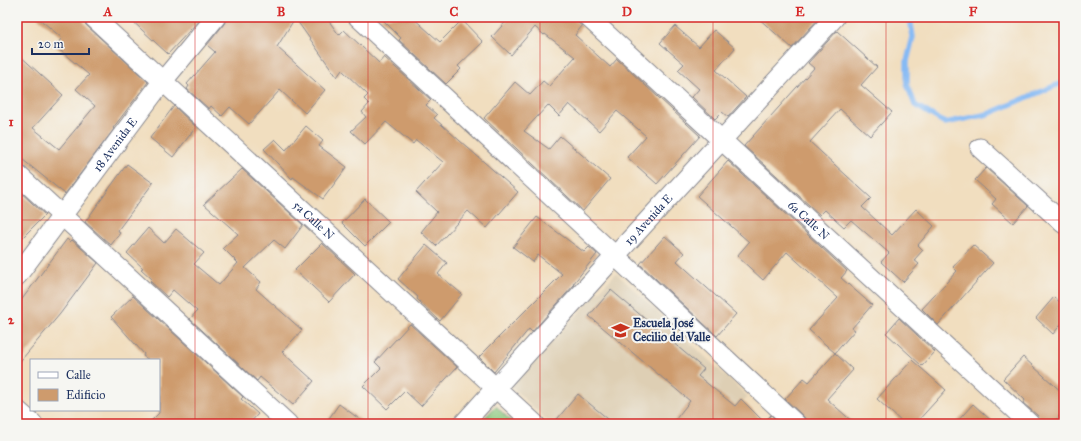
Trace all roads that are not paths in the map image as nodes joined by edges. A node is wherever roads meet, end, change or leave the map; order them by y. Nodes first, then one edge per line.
1 (93, 17) edge
2 (216, 17) edge
3 (358, 17) edge
4 (588, 17) edge
5 (835, 17) edge
6 (162, 82) junction
7 (722, 140) junction
8 (980, 148) dead end
9 (17, 174) edge
10 (62, 215) junction
11 (1064, 224) edge
12 (615, 256) junction
13 (17, 276) edge
14 (496, 389) junction
15 (17, 410) edge
16 (33, 424) edge
17 (288, 424) edge
18 (463, 424) edge
19 (535, 424) edge
20 (796, 424) edge
21 (1030, 424) edge

1 - 6 street, 5a Calle N
2 - 6 street, 18 Avenida E
3 - 12 street
4 - 7 street, 6a Calle N
5 - 7 street, 19 Avenida E
6 - 10 street, 18 Avenida E
6 - 14 street, 5a Calle N
7 - 12 street, 19 Avenida E
7 - 21 street, 6a Calle N
8 - 11 street
9 - 10 street
10 - 13 street, 18 Avenida E
10 - 17 street
12 - 14 street, 19 Avenida E
12 - 20 street
14 - 18 street, 19 Avenida E
14 - 19 street, 5a Calle N
15 - 16 street

